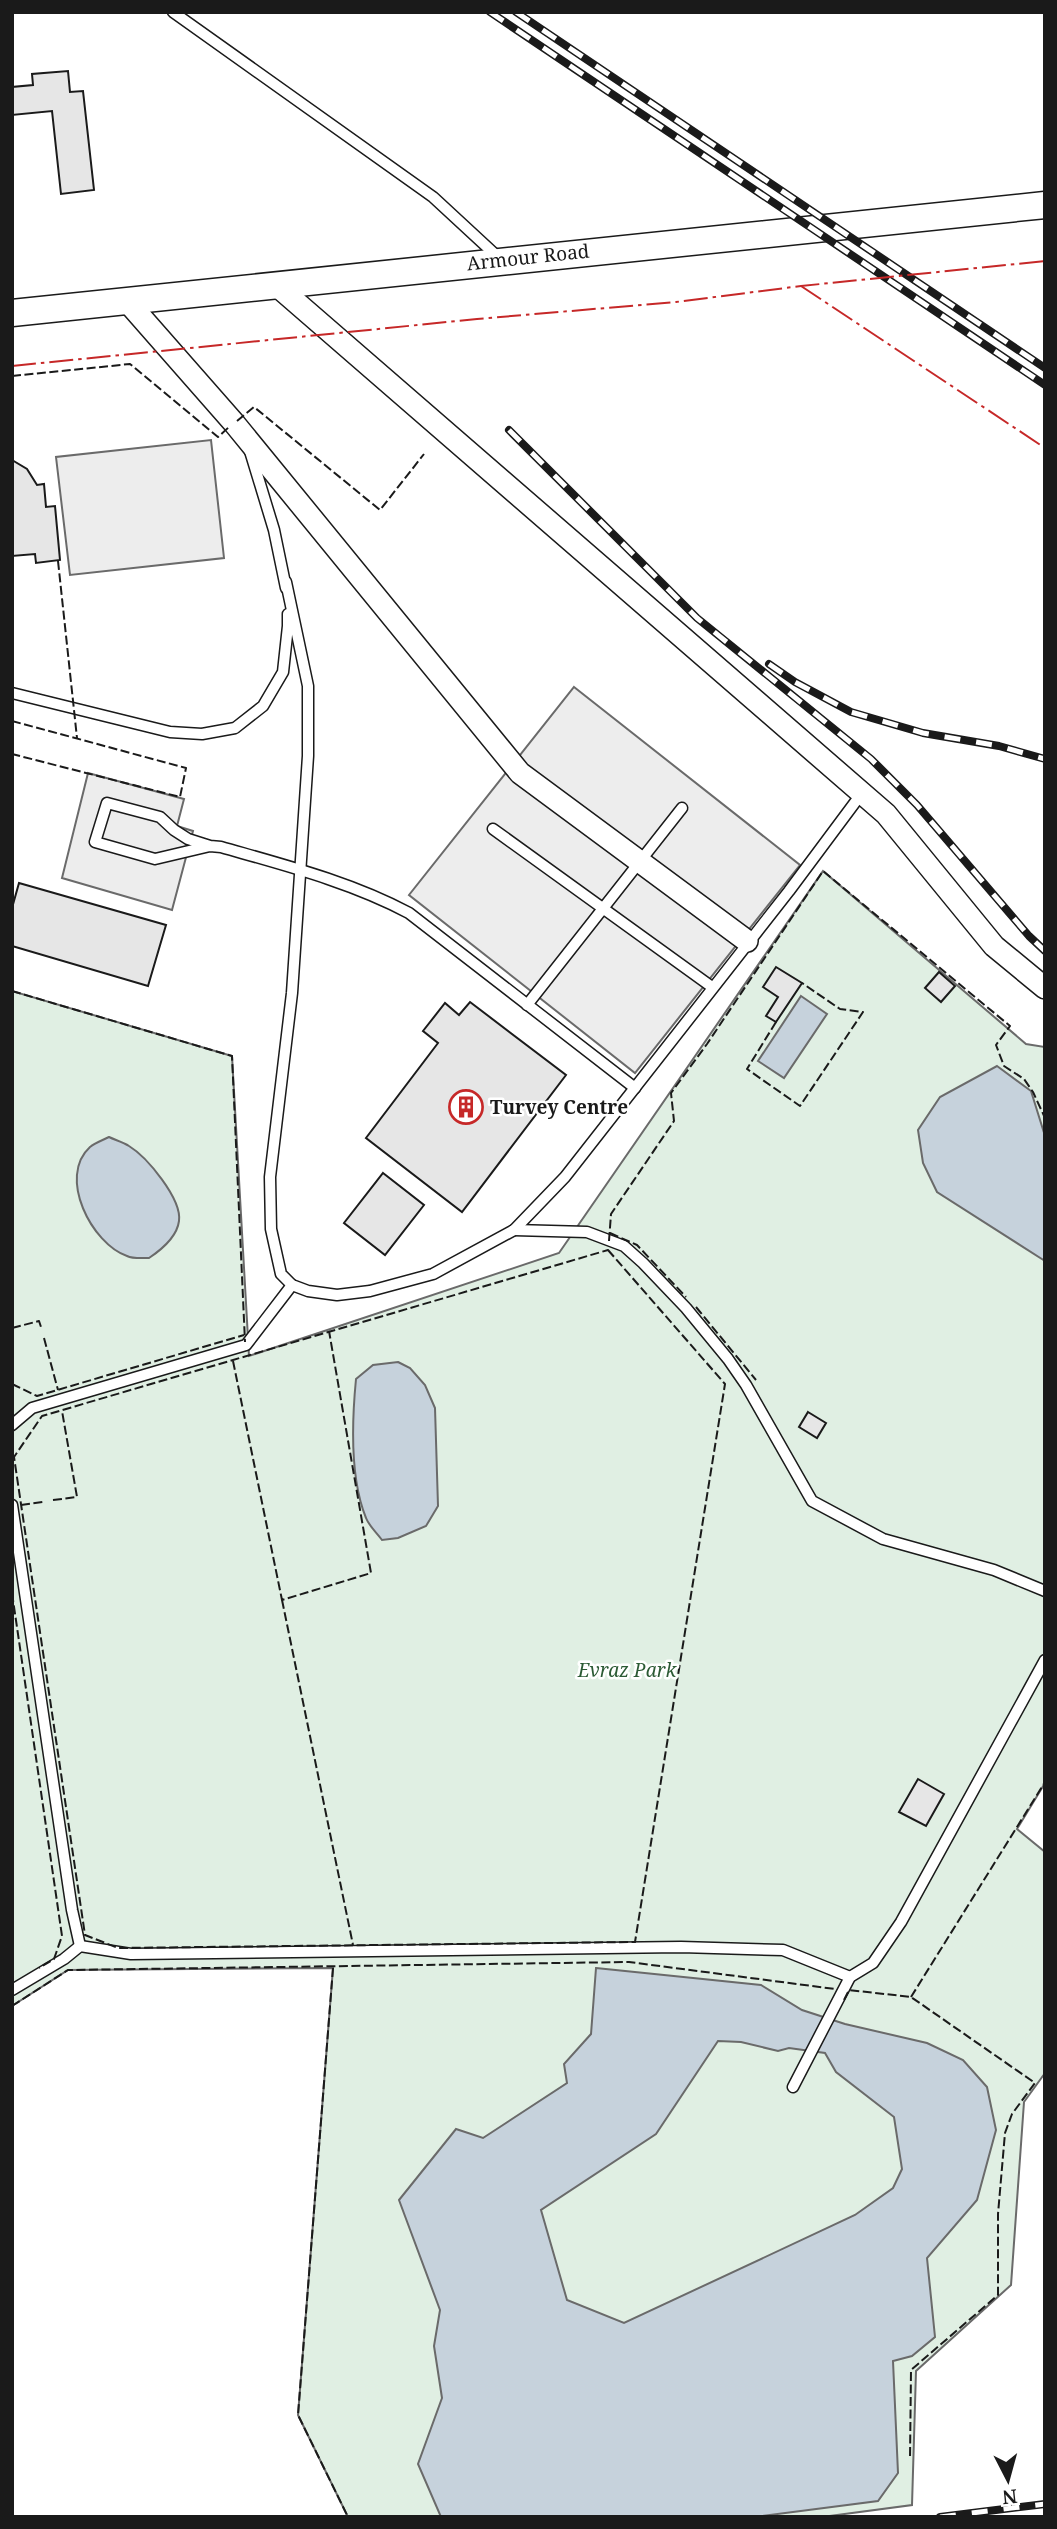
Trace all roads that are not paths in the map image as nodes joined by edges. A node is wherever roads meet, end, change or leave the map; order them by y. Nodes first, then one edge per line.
1 (173, 12) edge
2 (1045, 205) edge
3 (501, 260) junction
4 (275, 284) junction
5 (126, 300) junction
6 (12, 313) edge
7 (248, 442) junction
8 (286, 582) junction
9 (12, 693) edge
10 (862, 793) junction
11 (682, 808) dead end
12 (493, 829) dead end
13 (210, 846) junction
14 (640, 862) junction
15 (300, 870) junction
16 (603, 908) junction
17 (747, 942) junction
18 (712, 987) junction
19 (1045, 988) edge
20 (527, 1005) junction
21 (635, 1088) junction
22 (514, 1230) junction
23 (292, 1285) junction
24 (12, 1425) edge
25 (12, 1505) edge
26 (1045, 1591) edge
27 (1045, 1660) edge
28 (80, 1946) junction
29 (850, 1977) junction
30 (12, 1990) edge
31 (795, 2082) dead end

1 - 3 lane
2 - 3 street, Armour Road
3 - 4 street, Armour Road
4 - 5 street, Armour Road
4 - 10 street
5 - 6 street, Armour Road
5 - 7 street
7 - 8 lane
7 - 14 street
8 - 9 lane
8 - 15 lane
10 - 17 lane
10 - 19 street
11 - 14 lane
12 - 16 lane
13 - 13 lane
13 - 15 lane
14 - 16 lane
14 - 17 street
15 - 20 lane
15 - 23 lane
16 - 18 lane
16 - 20 lane
17 - 18 lane
18 - 21 lane
20 - 21 lane
21 - 22 lane
22 - 23 lane
22 - 26 lane
23 - 24 lane
25 - 28 lane
27 - 29 lane
28 - 29 lane
28 - 30 lane
29 - 31 lane

